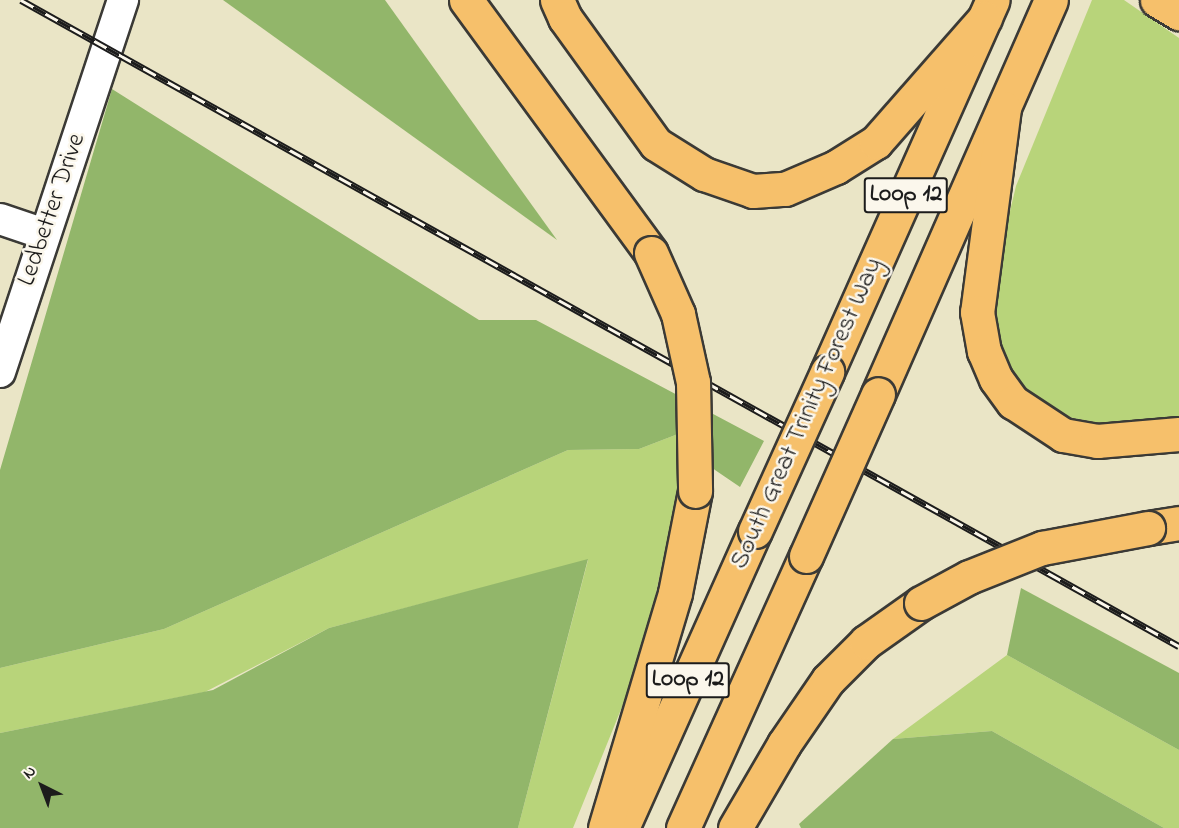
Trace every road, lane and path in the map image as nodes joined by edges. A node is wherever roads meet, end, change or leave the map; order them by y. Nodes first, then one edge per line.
1 (123, 0) edge
2 (466, 0) edge
3 (557, 0) edge
4 (1051, 0) edge
5 (1157, 0) edge
6 (989, 9) edge
7 (1179, 13) edge
8 (1004, 108) junction
9 (0, 219) edge
10 (44, 234) junction
11 (0, 372) edge
12 (1179, 434) edge
13 (1164, 526) edge
14 (605, 828) edge
15 (622, 828) edge
16 (683, 828) edge
17 (735, 828) edge

1 - 10 street, Ledbetter Drive
2 - 14 main road, bridge
3 - 6 main road
4 - 8 main road, Loop 12
5 - 7 main road
6 - 15 main road, South Great Trinity Forest Way / Loop 12, bridge
8 - 12 main road
8 - 16 main road, Loop 12, bridge
9 - 10 street
10 - 11 street, Ledbetter Drive
13 - 17 main road, bridge

